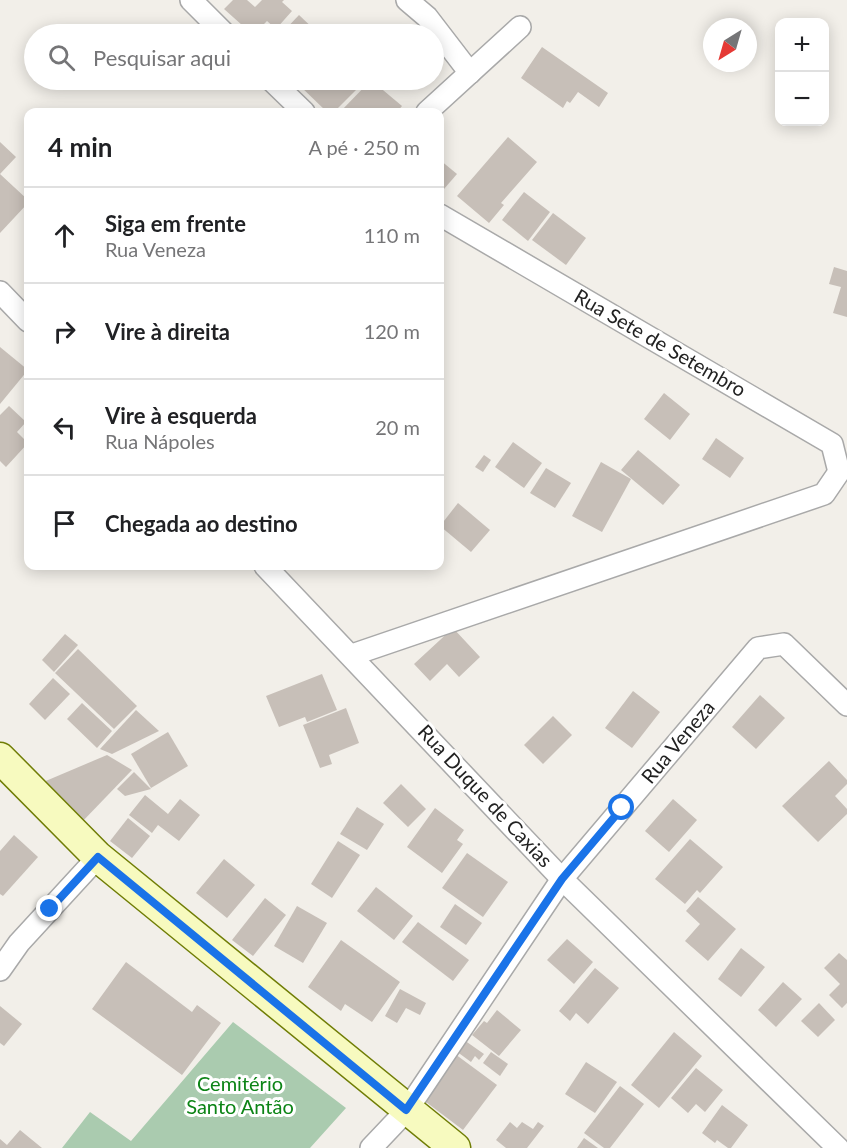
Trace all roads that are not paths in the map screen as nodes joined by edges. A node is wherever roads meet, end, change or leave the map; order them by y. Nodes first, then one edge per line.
1 (191, 0) edge
2 (407, 0) edge
3 (215, 24) edge
4 (432, 24) edge
5 (520, 27) dead end
6 (444, 39) edge
7 (470, 73) junction
8 (281, 90) edge
9 (300, 108) edge
10 (431, 108) edge
11 (444, 217) edge
12 (0, 292) edge
13 (24, 317) edge
14 (270, 570) edge
15 (352, 655) junction
16 (847, 705) edge
17 (0, 758) edge
18 (98, 857) junction
19 (562, 879) junction
20 (0, 970) edge
21 (406, 1110) junction
22 (371, 1148) edge
23 (455, 1148) edge
24 (838, 1148) edge

1 - 3 street
2 - 4 street
5 - 7 street
6 - 7 street
7 - 10 street
8 - 9 street
11 - 15 street, Rua Sete de Setembro
12 - 13 street
14 - 15 street, Rua Duque de Caxias
15 - 19 street, Rua Duque de Caxias
16 - 19 street, Rua Veneza
17 - 18 street
18 - 20 street
18 - 21 street
19 - 21 street, Rua Veneza
19 - 24 street, Rua Duque de Caxias
21 - 22 street, Rua Veneza
21 - 23 street

